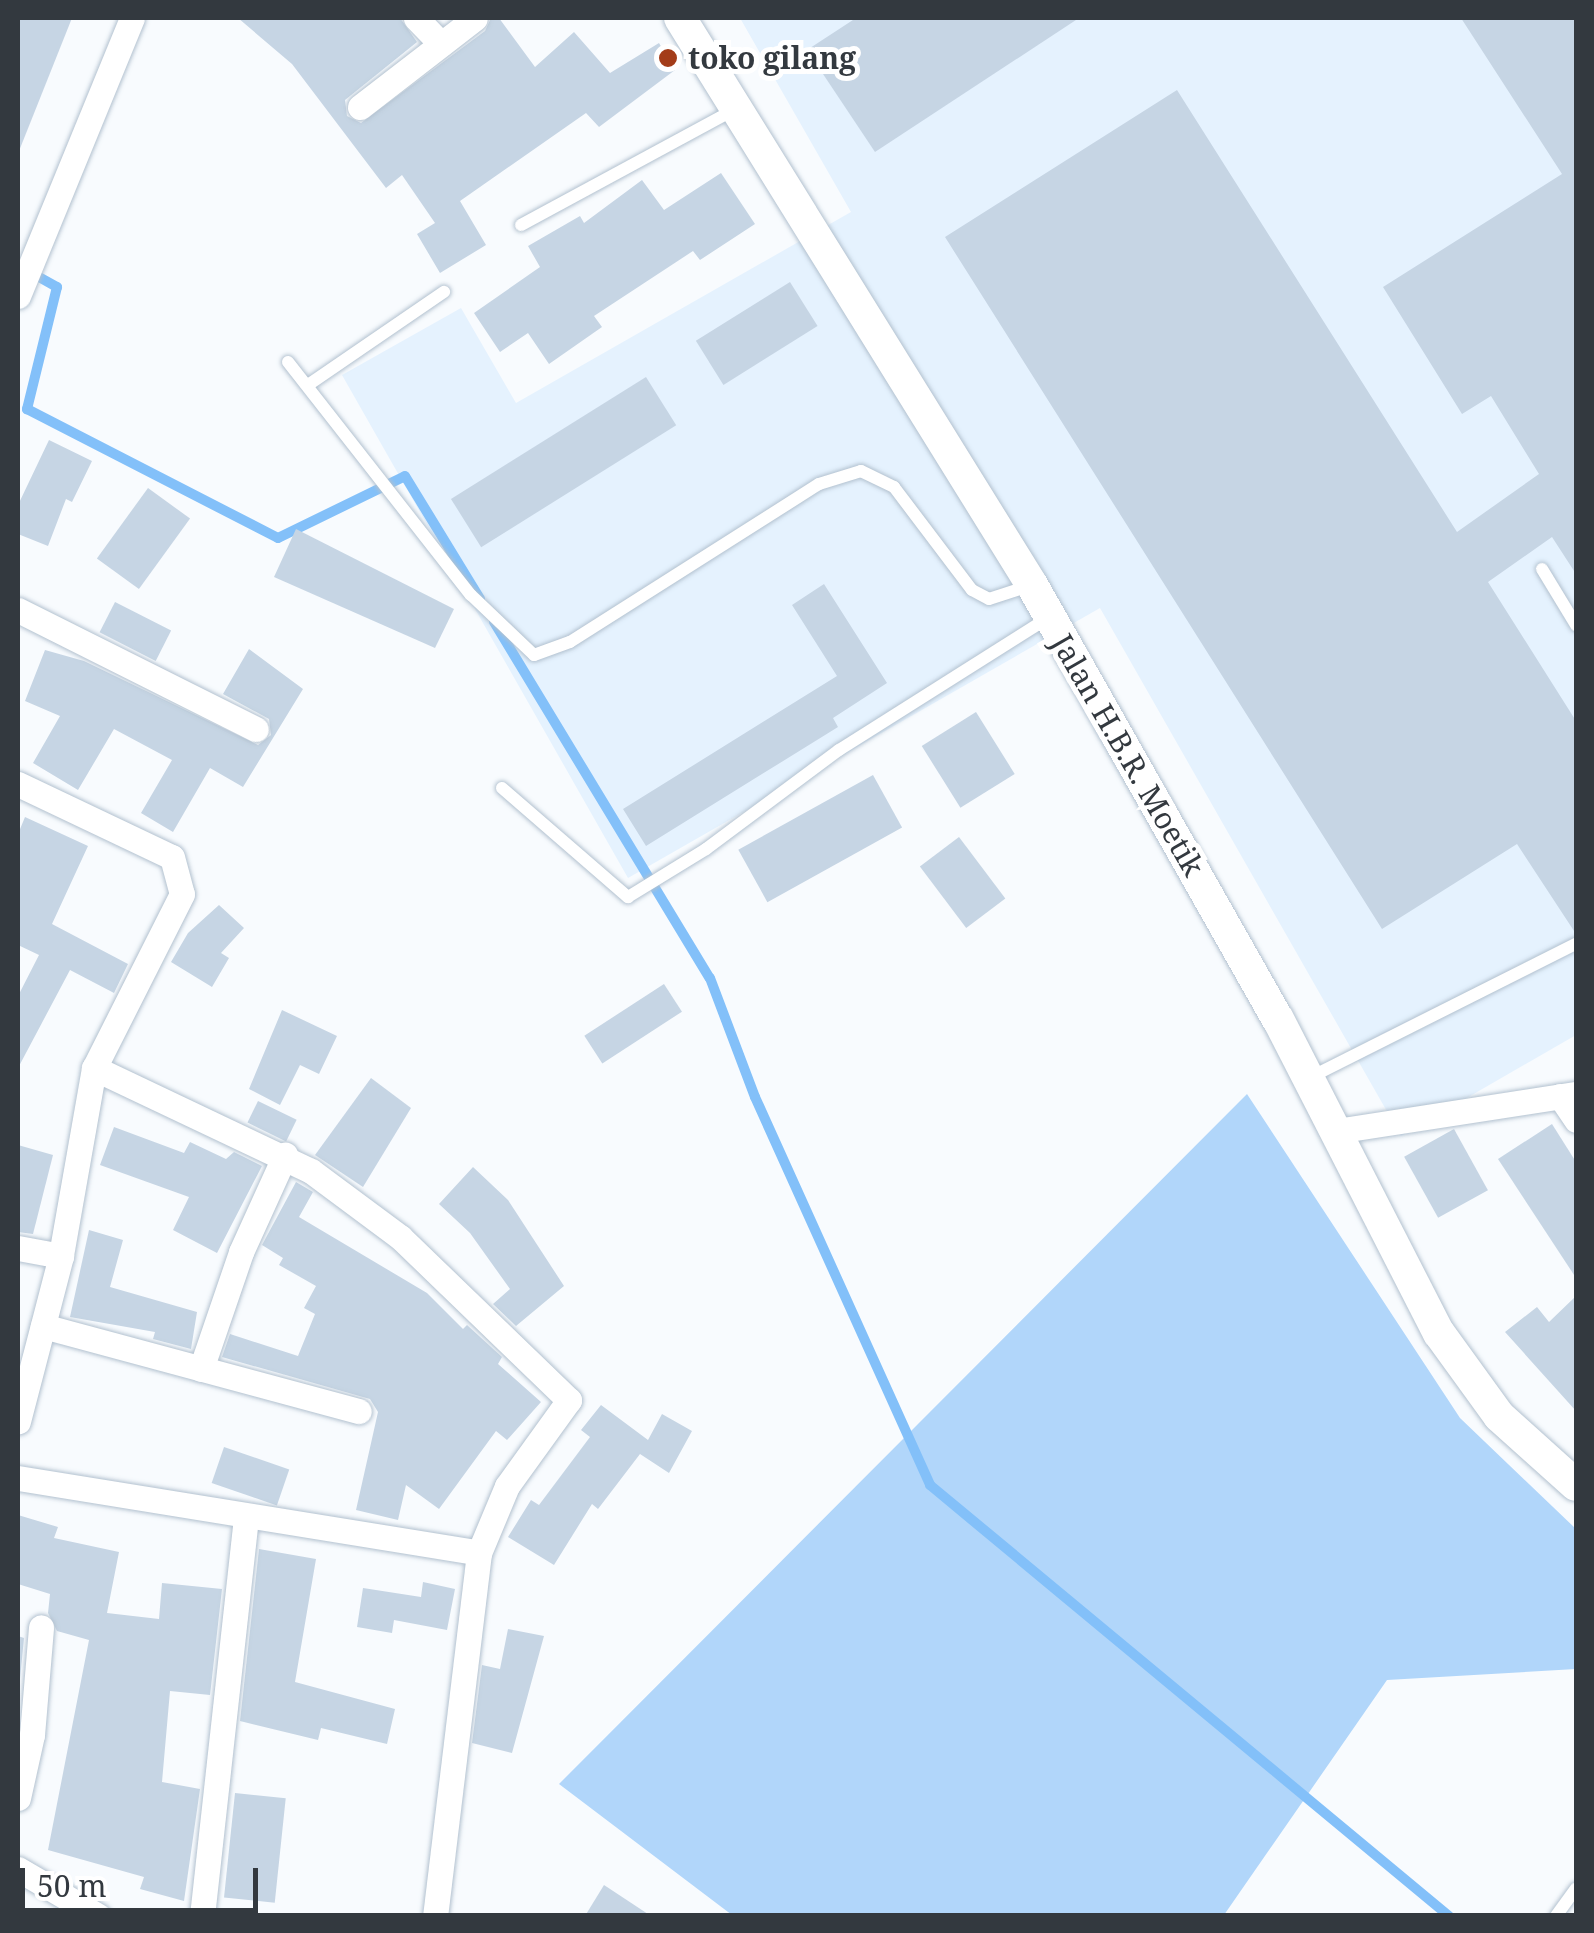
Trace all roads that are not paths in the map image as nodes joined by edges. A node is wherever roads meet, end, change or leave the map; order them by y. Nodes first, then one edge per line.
1 (132, 18) edge
2 (416, 18) edge
3 (475, 18) edge
4 (680, 18) edge
5 (441, 44) junction
6 (360, 107) dead end
7 (736, 108) junction
8 (521, 225) dead end
9 (444, 292) dead end
10 (18, 296) edge
11 (288, 362) dead end
12 (308, 386) junction
13 (1542, 569) dead end
14 (1032, 585) junction
15 (18, 610) edge
16 (1050, 617) junction
17 (1576, 625) edge
18 (256, 729) dead end
19 (18, 784) edge
20 (502, 788) dead end
21 (1576, 944) edge
22 (94, 1068) junction
23 (1308, 1078) junction
24 (1568, 1095) edge
25 (1576, 1120) edge
26 (1336, 1131) junction
27 (285, 1155) junction
28 (18, 1248) edge
29 (61, 1256) junction
30 (43, 1326) junction
31 (201, 1370) junction
32 (359, 1411) dead end
33 (18, 1421) edge
34 (18, 1478) edge
35 (1576, 1485) edge
36 (246, 1520) junction
37 (479, 1553) junction
38 (41, 1627) dead end
39 (18, 1798) edge
40 (18, 1869) edge
41 (1576, 1888) edge
42 (98, 1916) edge
43 (202, 1916) edge
44 (434, 1916) edge
45 (1556, 1916) edge

1 - 10 street
2 - 5 street
3 - 5 street
4 - 7 street, Jalan H.B.R. Moetik
5 - 6 street
7 - 8 lane
7 - 14 street, Jalan H.B.R. Moetik
9 - 12 lane
11 - 12 lane
12 - 14 lane
13 - 17 lane
14 - 16 street, Jalan H.B.R. Moetik
15 - 18 street
16 - 20 lane
16 - 23 street, Jalan H.B.R. Moetik
19 - 22 street
21 - 23 lane
22 - 27 street
22 - 29 street
23 - 26 street, Jalan H.B.R. Moetik
24 - 25 street
24 - 26 street
26 - 35 street, Jalan H.B.R. Moetik
27 - 31 street
27 - 37 street
28 - 29 street
29 - 30 street
30 - 31 street
30 - 33 street
31 - 32 street
34 - 36 street
36 - 37 street
36 - 43 street
37 - 44 street
38 - 39 street
40 - 42 street
41 - 45 lane

